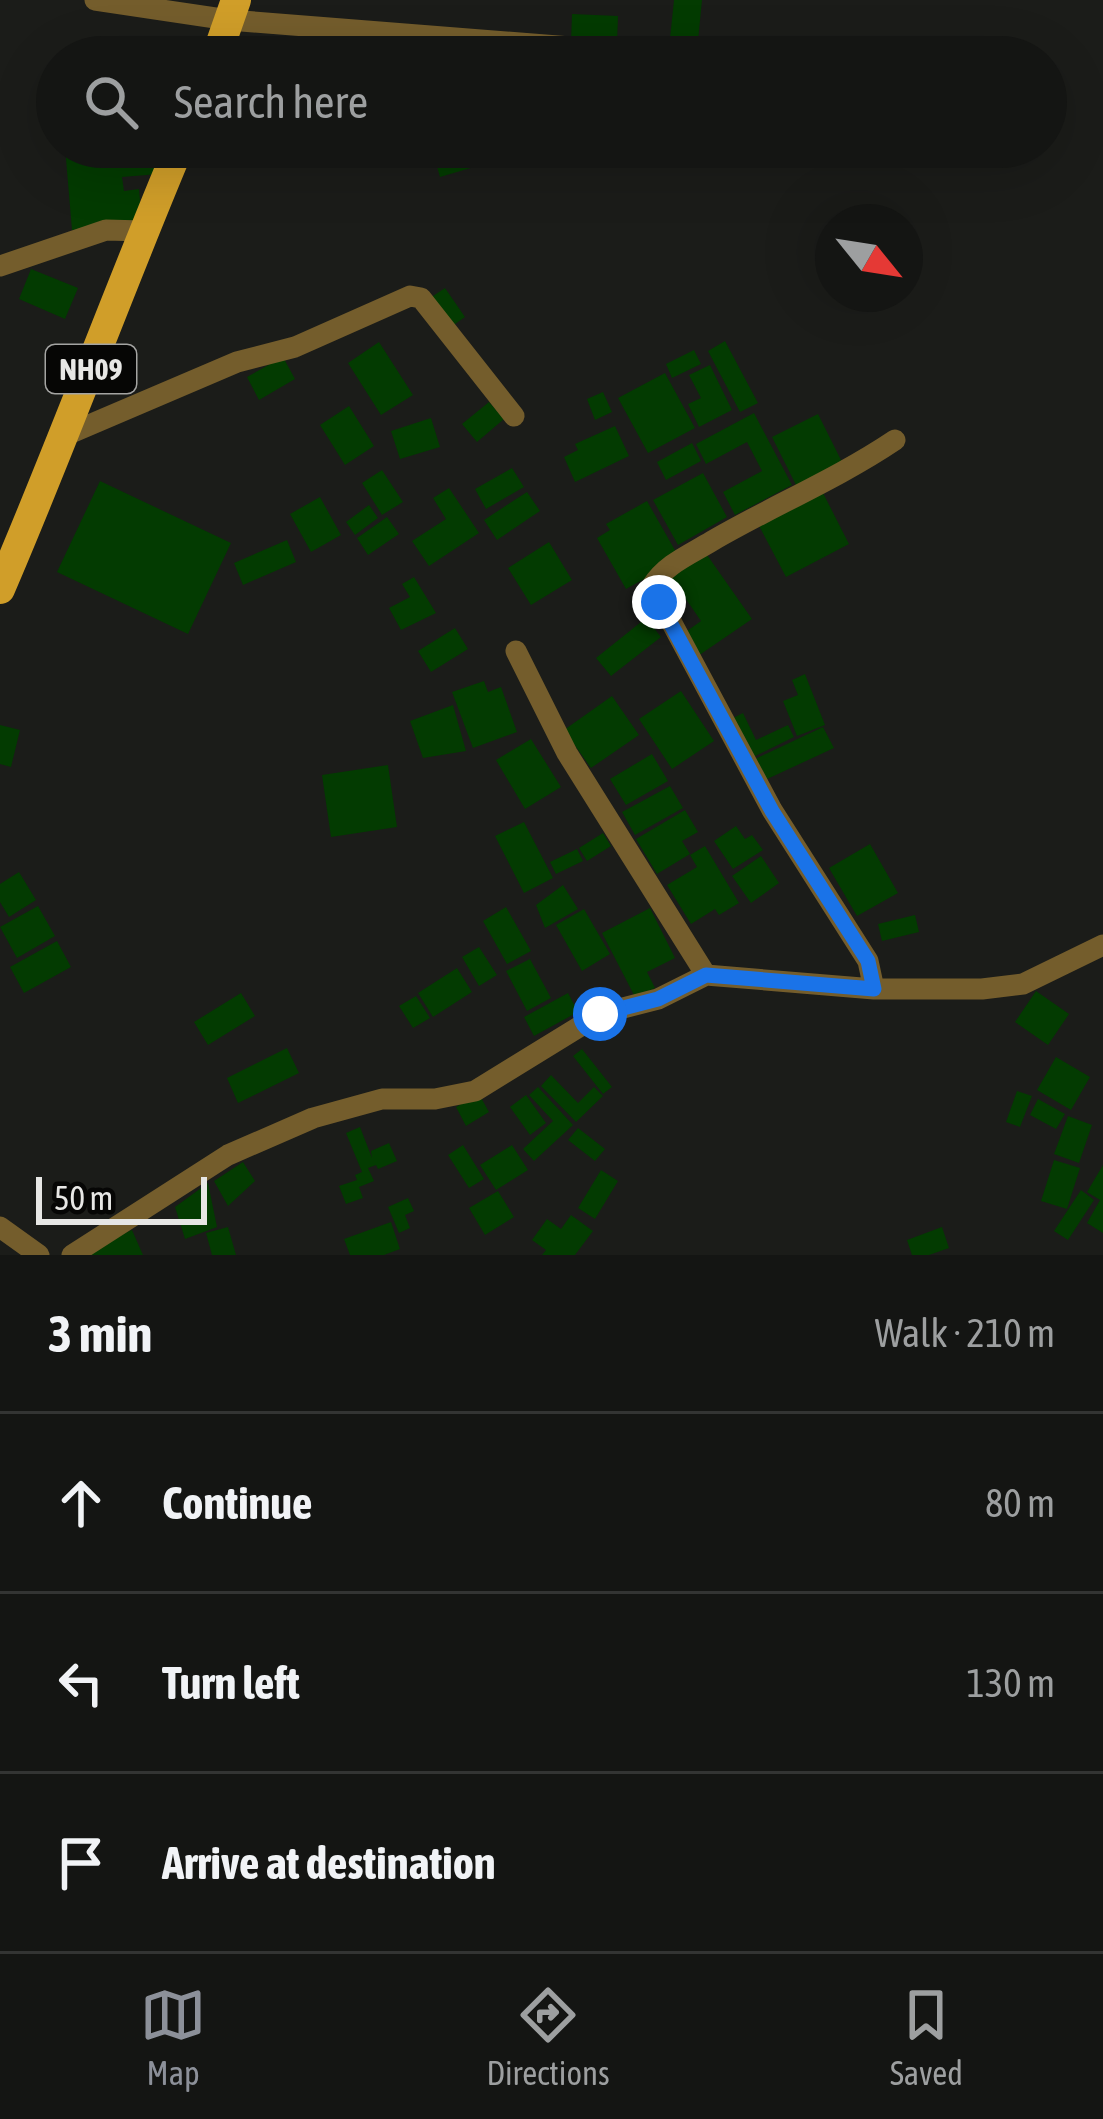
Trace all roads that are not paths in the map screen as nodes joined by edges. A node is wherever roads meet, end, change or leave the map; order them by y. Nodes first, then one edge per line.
1 (95, 0) edge
2 (232, 10) edge
3 (489, 36) edge
4 (170, 168) edge
5 (143, 231) junction
6 (0, 266) edge
7 (514, 416) dead end
8 (66, 435) junction
9 (895, 440) dead end
10 (0, 589) edge
11 (516, 651) dead end
12 (1103, 945) edge
13 (706, 975) junction
14 (874, 989) junction
15 (0, 1227) edge
16 (39, 1255) edge
17 (72, 1255) edge

1 - 2 street
2 - 3 street
4 - 5 main road, NH09
5 - 6 street
5 - 8 main road, NH09
7 - 8 street
8 - 10 main road, NH09
9 - 14 street
11 - 13 street
12 - 14 street
13 - 14 street
13 - 17 street
15 - 16 street

